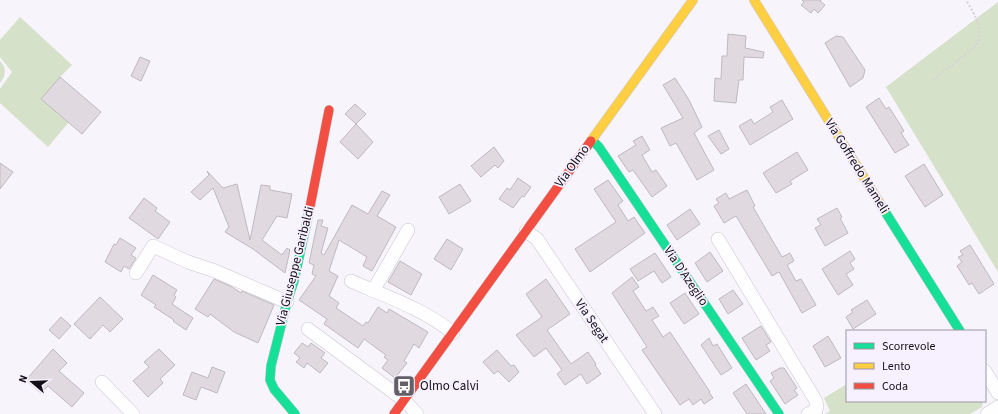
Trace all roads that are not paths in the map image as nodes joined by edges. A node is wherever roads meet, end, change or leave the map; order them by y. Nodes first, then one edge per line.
1 (693, 0) edge
2 (754, 0) edge
3 (329, 110) dead end
4 (592, 140) junction
5 (408, 230) dead end
6 (526, 231) junction
7 (718, 239) dead end
8 (136, 273) dead end
9 (351, 281) dead end
10 (373, 291) junction
11 (287, 302) junction
12 (308, 329) dead end
13 (959, 330) edge
14 (453, 333) junction
15 (986, 373) edge
16 (102, 382) dead end
17 (997, 391) edge
18 (404, 400) junction
19 (998, 407) edge
20 (133, 414) edge
21 (294, 414) edge
22 (394, 414) edge
23 (417, 414) edge
24 (655, 414) edge
25 (779, 414) edge
26 (808, 414) edge
27 (988, 414) edge

1 - 4 street, Via Olmo
2 - 13 street, Via Goffredo Mameli
3 - 11 street, Via Giuseppe Garibaldi
4 - 6 street, Via Olmo
4 - 25 street, Via D'Azeglio
5 - 10 street
6 - 14 street, Via Olmo
6 - 24 street, Via Segat
7 - 26 street
8 - 11 street
9 - 10 street
10 - 14 street
11 - 21 street, Via Giuseppe Garibaldi
12 - 18 street
14 - 18 street, Via Olmo
15 - 17 street
16 - 20 street
18 - 22 street, Via Olmo
18 - 23 street
19 - 27 street

